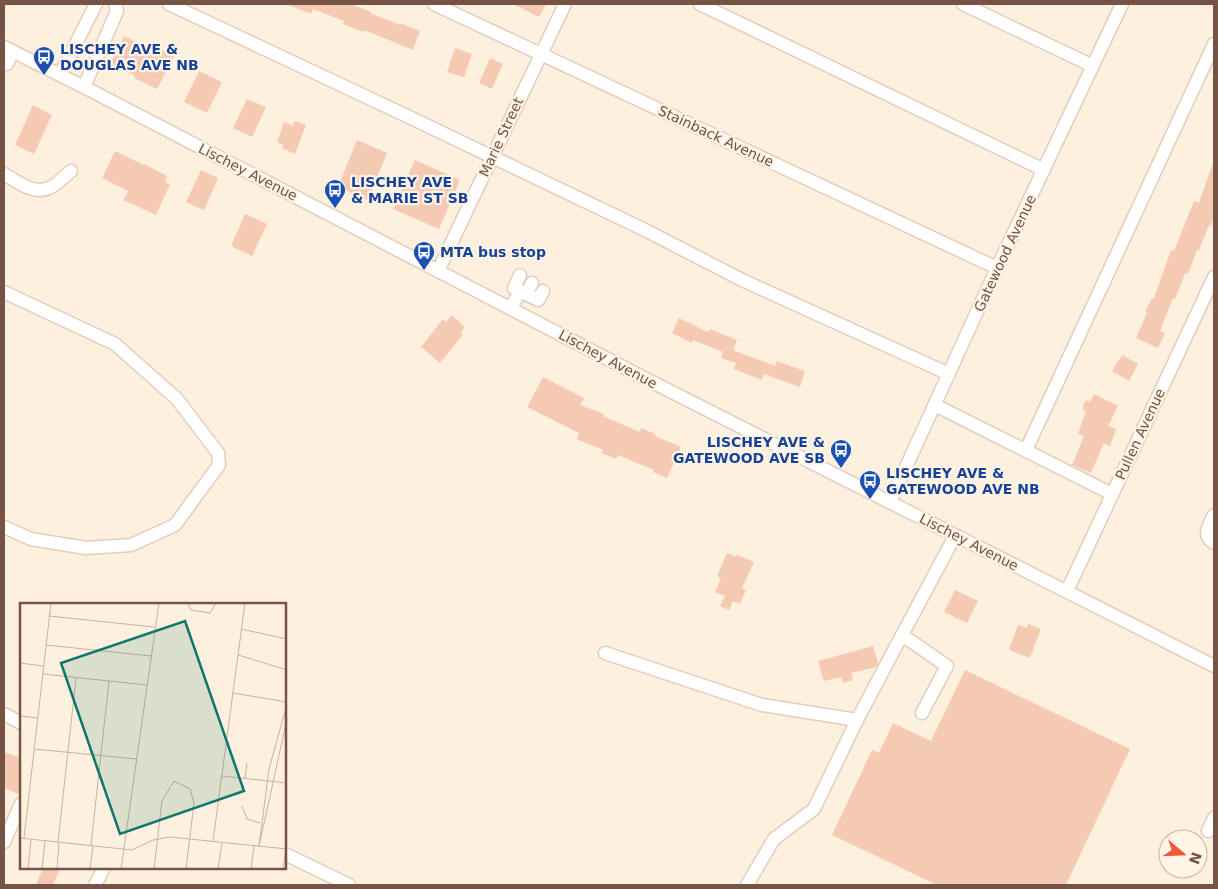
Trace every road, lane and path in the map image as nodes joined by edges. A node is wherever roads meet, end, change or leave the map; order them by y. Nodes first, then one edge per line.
1 (96, 4) edge
2 (115, 4) edge
3 (169, 4) edge
4 (434, 4) edge
5 (565, 4) edge
6 (700, 4) edge
7 (964, 4) edge
8 (1122, 4) edge
9 (1214, 44) edge
10 (8, 49) edge
11 (540, 54) junction
12 (7, 64) dead end
13 (1093, 66) junction
14 (60, 75) junction
15 (84, 87) junction
16 (491, 156) junction
17 (1044, 170) junction
18 (71, 171) dead end
19 (4, 174) edge
20 (997, 268) junction
21 (438, 271) junction
22 (520, 275) dead end
23 (1214, 277) edge
24 (526, 289) junction
25 (543, 291) dead end
26 (4, 292) edge
27 (511, 308) junction
28 (950, 374) junction
29 (935, 405) junction
30 (1026, 450) junction
31 (1112, 494) junction
32 (890, 502) junction
33 (1214, 515) edge
34 (4, 527) edge
35 (955, 536) junction
36 (1214, 543) edge
37 (1067, 591) junction
38 (902, 635) junction
39 (604, 653) dead end
40 (1214, 666) edge
41 (922, 713) dead end
42 (4, 714) edge
43 (857, 720) junction
44 (20, 722) edge
45 (20, 806) edge
46 (1214, 818) edge
47 (1208, 831) dead end
48 (4, 842) edge
49 (286, 854) edge
50 (103, 869) edge
51 (95, 885) edge
52 (349, 885) edge
53 (747, 885) edge

1 - 14 street
2 - 15 street
3 - 16 street
4 - 11 street, Stainback Avenue
5 - 11 street, Marie Street
6 - 17 street
7 - 13 street
8 - 13 street, Gatewood Avenue
9 - 30 street
10 - 12 street
10 - 14 street, Lischey Avenue
11 - 16 street, Marie Street
11 - 20 street, Stainback Avenue
13 - 17 street, Gatewood Avenue
14 - 15 street, Lischey Avenue
15 - 21 street, Lischey Avenue
16 - 21 street, Marie Street
16 - 28 street
17 - 20 street, Gatewood Avenue
18 - 19 street
20 - 28 street, Gatewood Avenue
21 - 27 street, Lischey Avenue
22 - 24 street
23 - 31 street, Pullen Avenue
24 - 25 street
24 - 27 street
26 - 34 street
27 - 32 street, Lischey Avenue
28 - 29 street, Gatewood Avenue
29 - 30 street
29 - 32 street, Gatewood Avenue
30 - 31 street
31 - 37 street, Pullen Avenue
32 - 35 street, Lischey Avenue
33 - 36 street
35 - 37 street, Lischey Avenue
35 - 38 street
37 - 40 street, Lischey Avenue
38 - 41 street
38 - 43 street
39 - 43 street
42 - 44 street
43 - 53 street
45 - 48 street
46 - 47 street
49 - 52 street
50 - 51 street

